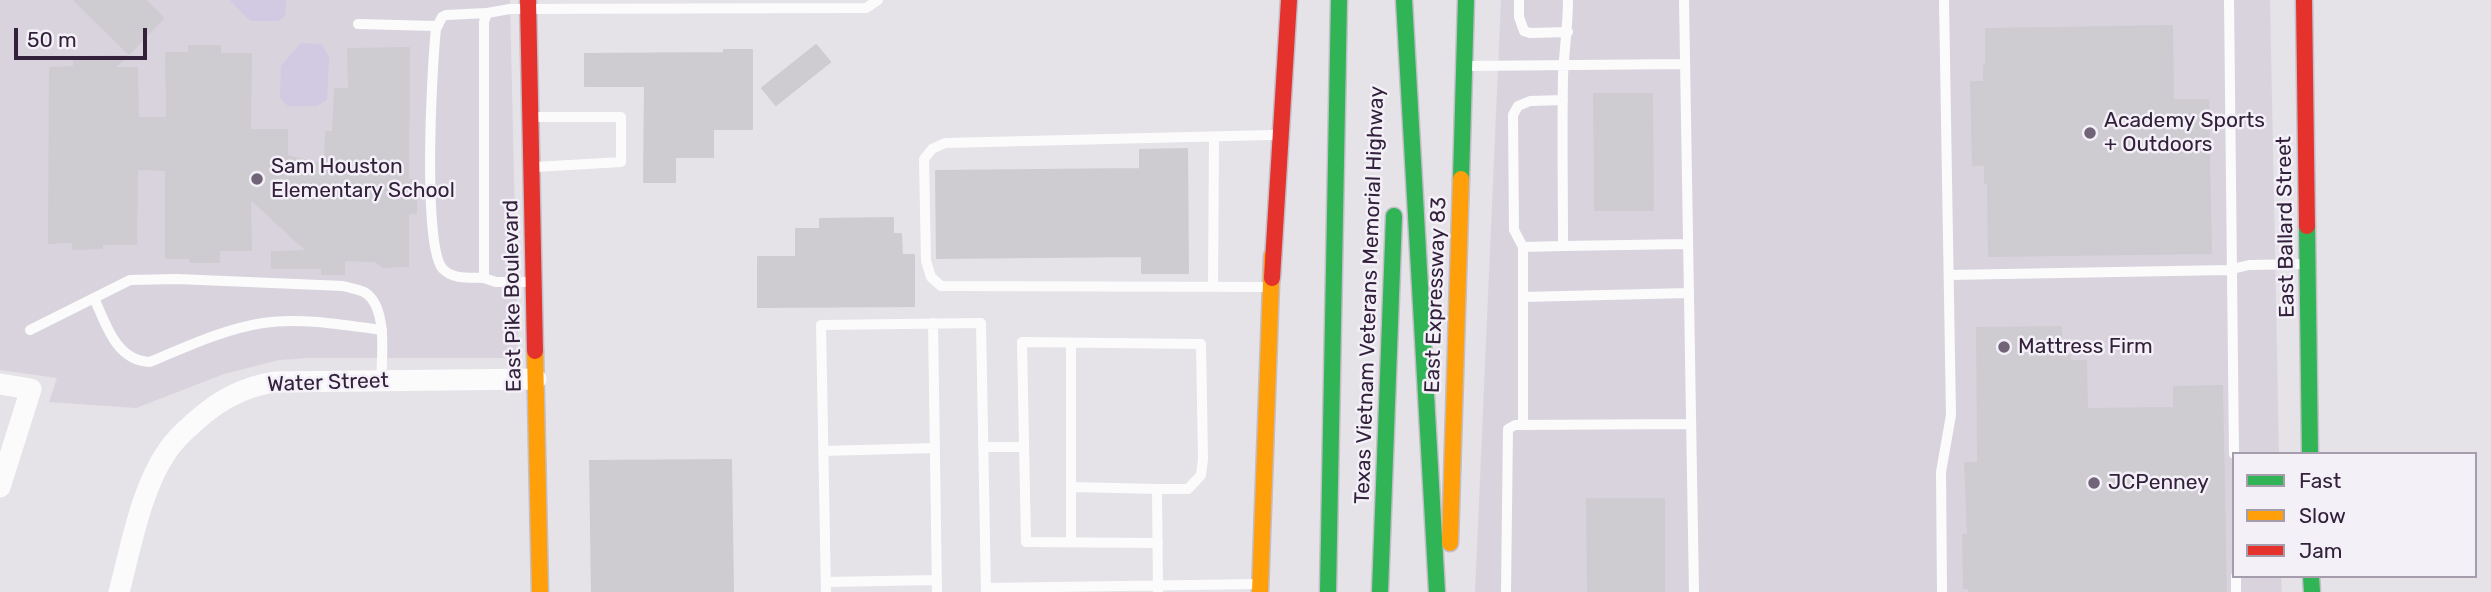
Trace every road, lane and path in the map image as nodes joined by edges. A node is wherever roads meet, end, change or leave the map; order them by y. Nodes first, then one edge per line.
1 (878, 0) edge
2 (1273, 0) edge
3 (1289, 0) edge
4 (1339, 0) edge
5 (1403, 0) edge
6 (1466, 0) edge
7 (1519, 0) edge
8 (1568, 0) edge
9 (1684, 0) edge
10 (1944, 0) edge
11 (2229, 0) edge
12 (2304, 0) edge
13 (528, 5) edge
14 (487, 13) junction
15 (358, 24) dead end
16 (437, 26) junction
17 (1568, 32) junction
18 (1685, 64) junction
19 (1563, 65) junction
20 (1464, 66) junction
21 (1563, 100) junction
22 (531, 117) junction
23 (1272, 135) junction
24 (1214, 137) junction
25 (1396, 151) dead end
26 (531, 168) junction
27 (1394, 206) dead end
28 (1688, 244) junction
29 (1563, 246) junction
30 (1523, 247) junction
31 (2307, 264) junction
32 (2232, 269) junction
33 (1949, 275) junction
34 (484, 278) junction
35 (534, 282) junction
36 (1272, 283) junction
37 (1213, 287) junction
38 (1689, 293) junction
39 (1523, 297) junction
40 (94, 298) junction
41 (933, 323) junction
42 (30, 330) dead end
43 (382, 330) junction
44 (1071, 343) junction
45 (536, 379) junction
46 (381, 380) junction
47 (0, 384) edge
48 (1691, 424) junction
49 (1524, 425) junction
50 (984, 447) junction
51 (1024, 447) junction
52 (935, 448) junction
53 (823, 451) junction
54 (2234, 452) edge
55 (2310, 452) edge
56 (0, 486) edge
57 (1071, 487) junction
58 (1157, 489) junction
59 (1071, 542) junction
60 (1158, 543) junction
61 (937, 586) edge
62 (826, 587) edge
63 (1260, 588) edge
64 (1158, 589) edge
65 (986, 590) edge
66 (119, 592) edge
67 (540, 592) edge
68 (1328, 592) edge
69 (1380, 592) edge
70 (1437, 592) edge
71 (1449, 592) edge
72 (1506, 592) edge
73 (1694, 592) edge
74 (1942, 592) edge

1 - 13 lane
2 - 23 main road
3 - 36 main road
4 - 68 main road, Texas Vietnam Veterans Memorial Highway
5 - 25 main road, Texas Vietnam Veterans Memorial Highway
5 - 70 main road
6 - 20 main road, East Expressway 83
7 - 17 lane
8 - 17 lane
9 - 18 lane
10 - 33 lane
11 - 32 lane
12 - 31 main road, East Ballard Street
13 - 14 lane
13 - 22 main road, East Pike Boulevard
14 - 16 lane
14 - 34 lane
15 - 16 lane
16 - 34 lane
17 - 19 lane
18 - 19 lane
18 - 28 lane
19 - 20 lane
19 - 21 lane
20 - 71 main road, East Expressway 83
21 - 29 lane
21 - 30 lane
22 - 26 main road, East Pike Boulevard
22 - 26 lane
23 - 24 lane
23 - 36 main road
24 - 37 lane
24 - 37 lane
26 - 35 main road, East Pike Boulevard
27 - 69 main road, Texas Vietnam Veterans Memorial Highway
28 - 29 lane
28 - 38 lane
29 - 30 lane
30 - 39 lane
31 - 32 lane
31 - 55 main road, East Ballard Street
32 - 33 lane
32 - 54 lane
33 - 74 lane
34 - 35 lane
35 - 45 main road, East Pike Boulevard
36 - 37 lane
36 - 63 main road
38 - 39 lane
38 - 48 lane
39 - 49 lane
40 - 42 lane
40 - 43 lane
40 - 43 lane
41 - 50 lane
41 - 52 lane
41 - 53 lane
43 - 46 lane
44 - 51 lane
44 - 57 lane
44 - 58 lane
45 - 46 street, Water Street
45 - 67 main road, East Pike Boulevard
46 - 66 street, Water Street
47 - 56 street
48 - 49 lane
48 - 73 lane
49 - 72 lane
50 - 51 lane
50 - 65 lane
51 - 59 lane
52 - 53 lane
52 - 61 lane
53 - 62 lane
57 - 58 lane
57 - 59 lane
58 - 60 lane
59 - 60 lane
60 - 64 lane
61 - 62 lane
63 - 64 lane
64 - 65 lane

